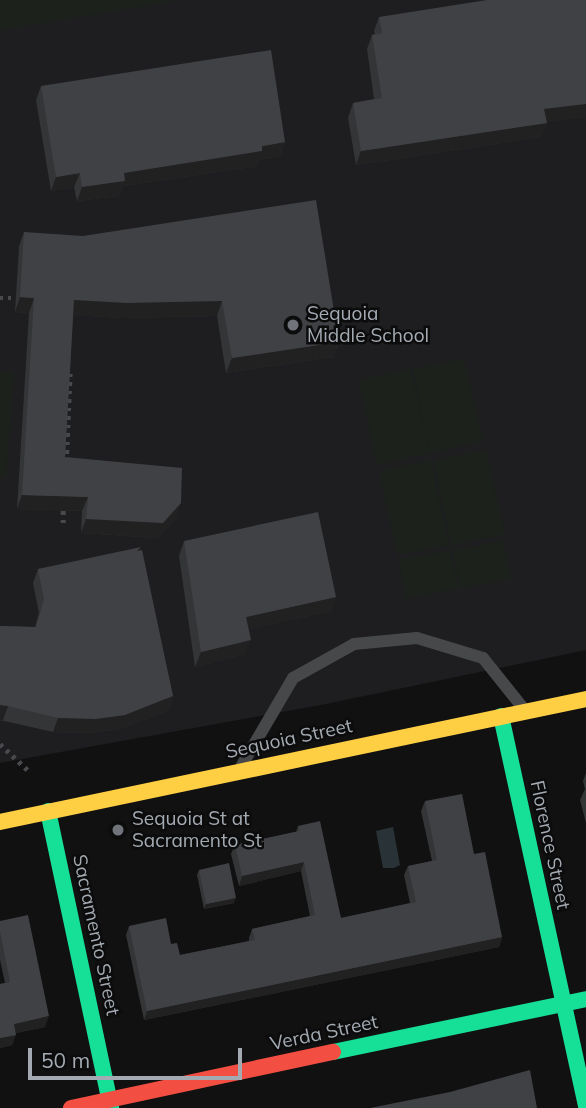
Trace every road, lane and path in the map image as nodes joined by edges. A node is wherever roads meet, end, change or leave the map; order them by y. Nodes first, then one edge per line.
1 (0, 298) edge
2 (11, 298) dead end
3 (71, 370) edge
4 (65, 467) edge
5 (64, 495) edge
6 (63, 523) dead end
7 (586, 699) edge
8 (525, 711) junction
9 (501, 716) junction
10 (0, 744) edge
11 (29, 771) dead end
12 (239, 771) junction
13 (48, 811) junction
14 (0, 822) edge
15 (586, 999) edge
16 (563, 1003) junction
17 (110, 1104) edge
18 (586, 1106) edge
19 (71, 1108) edge

1 - 2 path
3 - 4 path
5 - 6 path
7 - 8 street, Sequoia Street
8 - 9 street, Sequoia Street
8 - 12 lane
9 - 12 street, Sequoia Street
9 - 16 street, Florence Street
10 - 11 path
12 - 13 street, Sequoia Street
13 - 14 street, Sequoia Street
13 - 17 street, Sacramento Street
15 - 16 street, Verda Street
16 - 17 street, Verda Street
16 - 18 street, Florence Street
17 - 19 street, Verda Street

